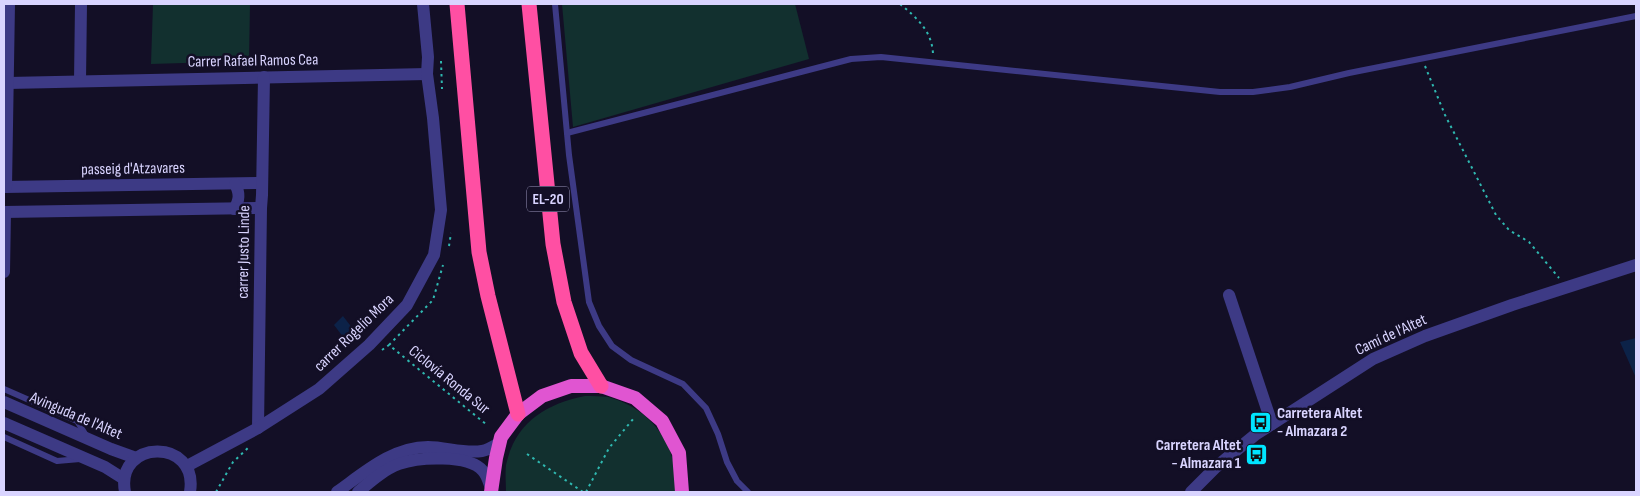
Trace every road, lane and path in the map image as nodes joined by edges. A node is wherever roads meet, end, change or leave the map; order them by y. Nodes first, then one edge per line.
1 (10, 4) edge
2 (81, 4) edge
3 (423, 4) edge
4 (457, 4) edge
5 (529, 4) edge
6 (555, 4) edge
7 (900, 4) edge
8 (1636, 16) edge
9 (1422, 58) junction
10 (933, 63) junction
11 (427, 74) junction
12 (264, 78) junction
13 (80, 81) junction
14 (8, 83) junction
15 (567, 133) junction
16 (262, 183) junction
17 (235, 184) junction
18 (5, 187) edge
19 (234, 208) junction
20 (260, 208) junction
21 (4, 212) edge
22 (1636, 265) edge
23 (4, 272) edge
24 (1567, 287) junction
25 (1229, 295) dead end
26 (377, 353) dead end
27 (601, 386) junction
28 (4, 389) edge
29 (4, 402) edge
30 (518, 414) junction
31 (634, 418) dead end
32 (4, 423) edge
33 (1272, 424) junction
34 (487, 425) dead end
35 (258, 428) junction
36 (4, 437) edge
37 (90, 440) junction
38 (500, 443) junction
39 (250, 446) dead end
40 (527, 454) dead end
41 (84, 458) junction
42 (136, 458) junction
43 (186, 466) junction
44 (125, 486) edge
45 (193, 490) edge
46 (491, 490) edge
47 (684, 491) edge
48 (216, 492) edge
49 (338, 492) edge
50 (358, 492) edge
51 (585, 492) edge
52 (748, 492) edge
53 (1190, 492) edge

1 - 14 street
2 - 13 street
3 - 11 street, carrer Rogelio Mora
4 - 30 highway
5 - 27 highway, EL-20
6 - 15 lane
7 - 10 path
8 - 9 lane
9 - 10 lane
9 - 24 path
10 - 15 lane
11 - 12 street, Carrer Rafael Ramos Cea
11 - 35 street, carrer Rogelio Mora
12 - 13 street, Carrer Rafael Ramos Cea
12 - 16 street, carrer Justo Linde
13 - 14 street, Carrer Rafael Ramos Cea
14 - 18 street
15 - 52 lane
16 - 17 street, passeig d'Atzavares
16 - 20 street, carrer Justo Linde
17 - 18 street, passeig d'Atzavares
17 - 19 street
19 - 20 street
19 - 21 street
20 - 35 street, carrer Justo Linde
21 - 23 street
22 - 24 street, Camí de l'Altet
24 - 33 street, Camí de l'Altet
25 - 33 street
26 - 34 path, Ciclovía Ronda Sur
27 - 30 highway
27 - 47 highway
28 - 37 lane
29 - 37 street, Avinguda de l'Altet
30 - 38 highway
31 - 51 path
32 - 41 street
33 - 53 street, Camí de l'Altet
35 - 43 street, carrer Rogelio Mora
36 - 41 lane
37 - 42 street, Avinguda de l'Altet
38 - 46 highway
38 - 49 street
39 - 48 path
40 - 51 path
41 - 44 street
42 - 43 street
42 - 44 street
43 - 45 street
46 - 50 street

